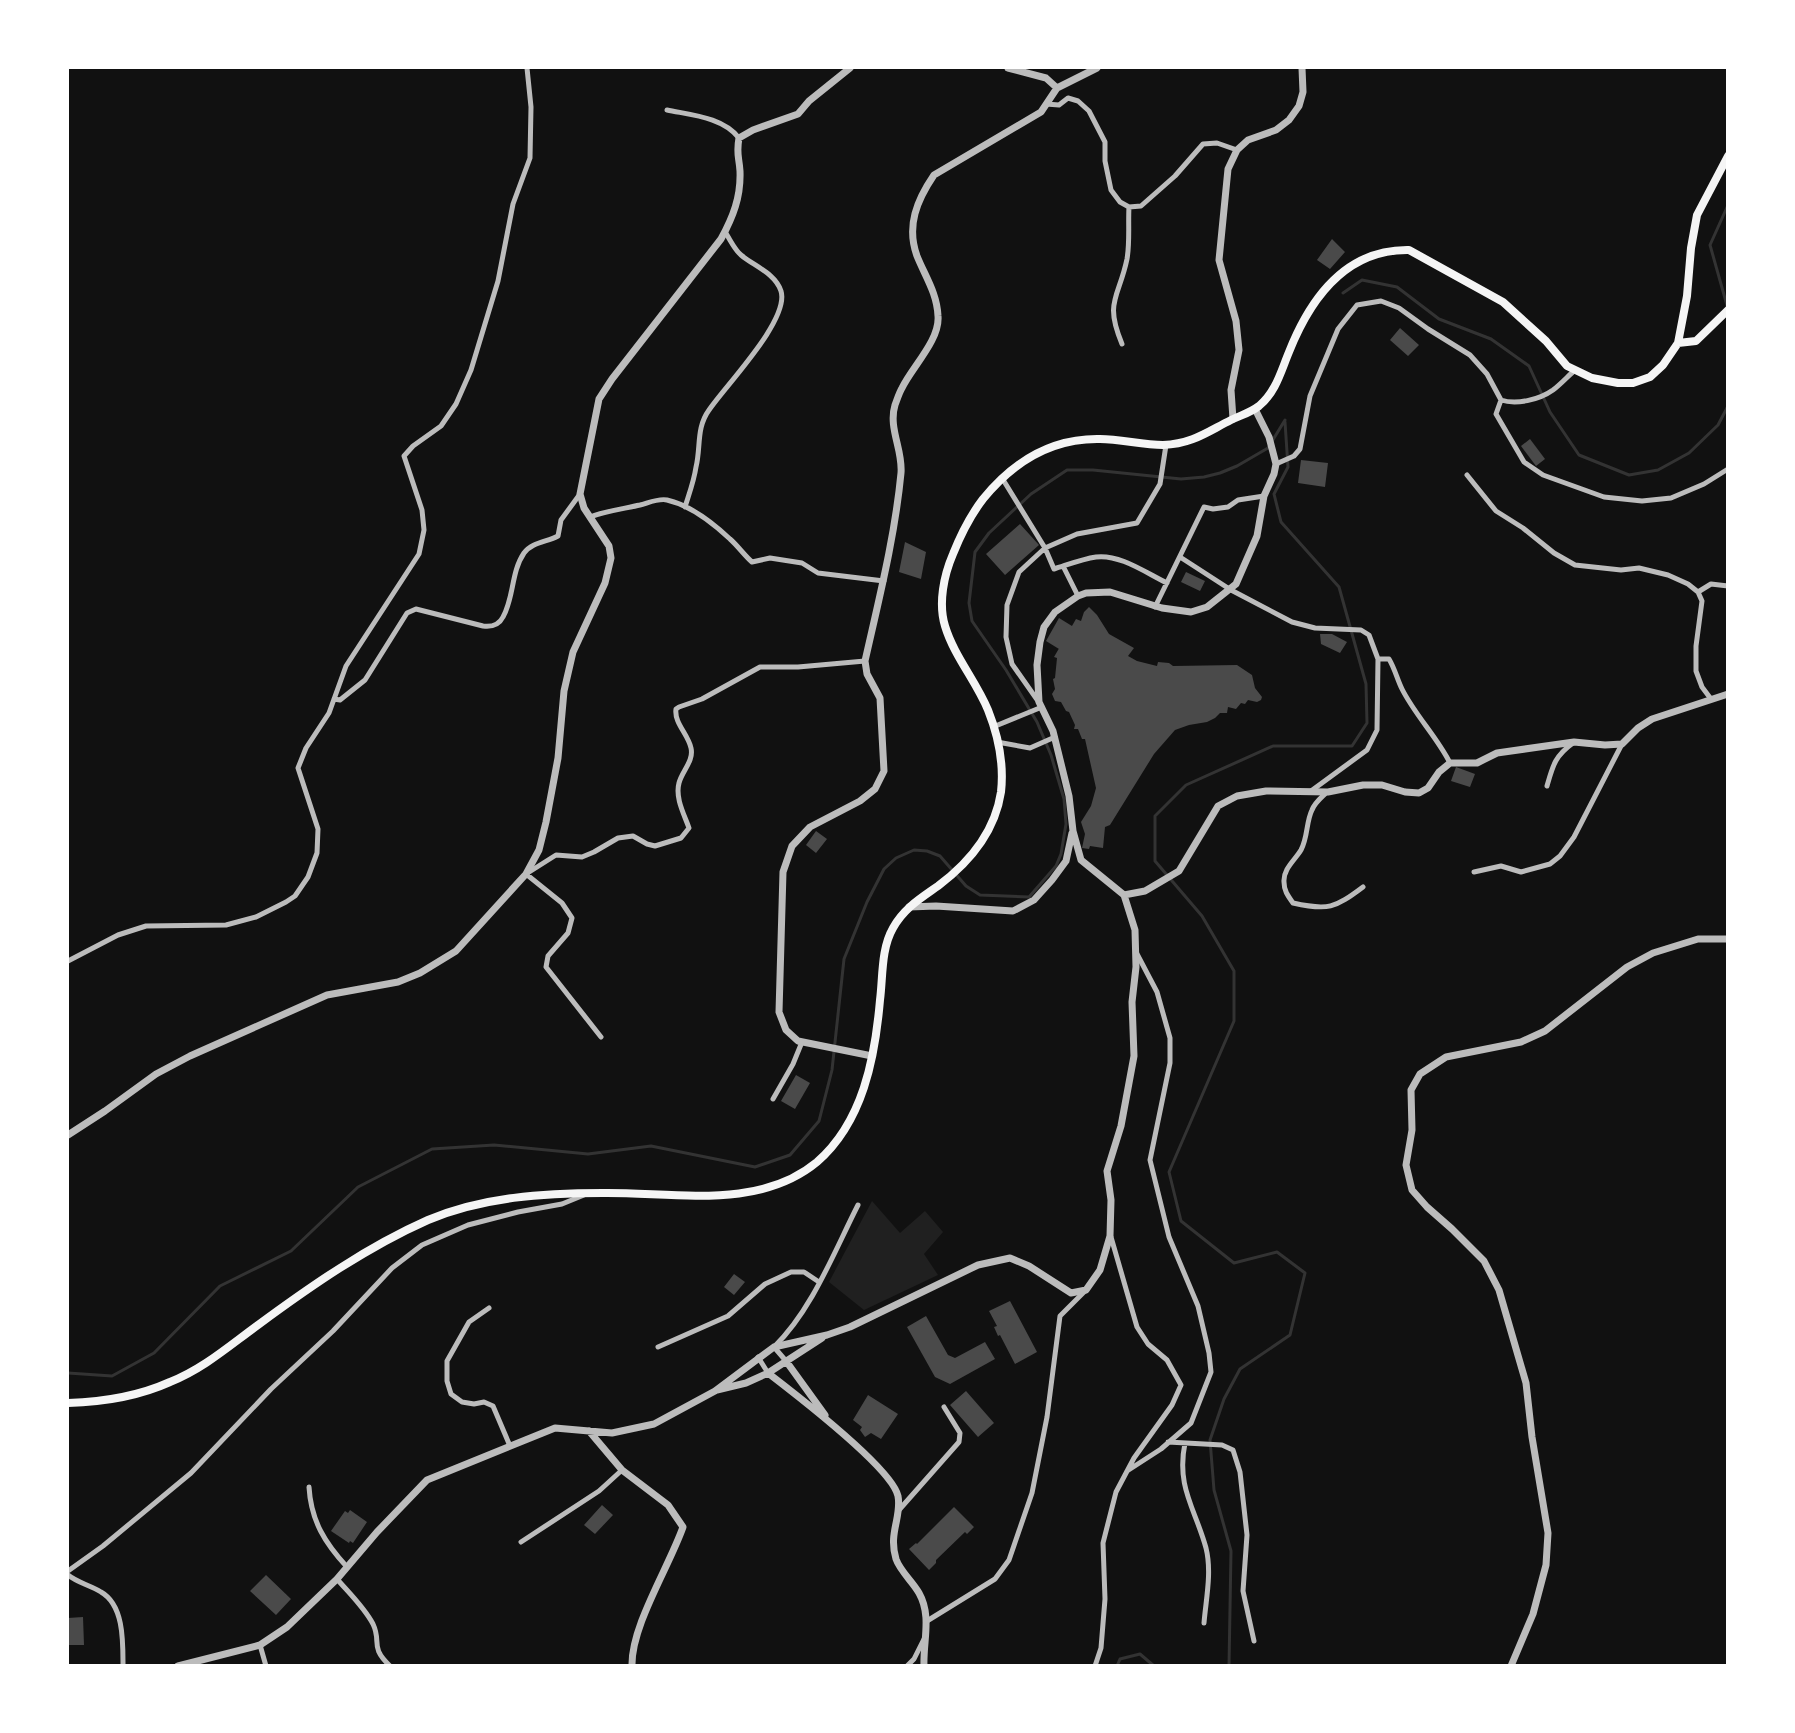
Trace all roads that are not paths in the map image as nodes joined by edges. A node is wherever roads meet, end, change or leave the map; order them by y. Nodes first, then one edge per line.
1 (527, 68) edge
2 (850, 68) edge
3 (1008, 68) edge
4 (1097, 68) edge
5 (1302, 68) edge
6 (1057, 88) junction
7 (1046, 104) junction
8 (667, 110) dead end
9 (740, 138) junction
10 (1237, 150) junction
11 (1728, 156) edge
12 (1129, 207) junction
13 (725, 232) junction
14 (1728, 310) edge
15 (1678, 343) junction
16 (1122, 344) dead end
17 (1575, 370) junction
18 (1501, 400) junction
19 (1255, 409) junction
20 (1233, 419) junction
21 (1166, 445) junction
22 (1278, 462) junction
23 (1728, 469) edge
24 (1467, 475) dead end
25 (1002, 478) junction
26 (580, 494) junction
27 (1264, 496) junction
28 (686, 507) junction
29 (590, 517) junction
30 (1046, 548) junction
31 (1180, 557) junction
32 (1063, 566) junction
33 (884, 581) junction
34 (1167, 583) junction
35 (1728, 586) edge
36 (1231, 590) junction
37 (1698, 592) junction
38 (1078, 596) junction
39 (1155, 607) junction
40 (1378, 659) junction
41 (865, 661) junction
42 (1728, 694) edge
43 (334, 699) junction
44 (1711, 699) junction
45 (1039, 706) junction
46 (993, 727) junction
47 (1053, 738) junction
48 (997, 742) junction
49 (1574, 742) junction
50 (1622, 744) junction
51 (1450, 763) junction
52 (1547, 786) dead end
53 (1311, 791) junction
54 (1328, 792) junction
55 (1073, 831) junction
56 (1474, 872) dead end
57 (526, 874) junction
58 (1363, 887) dead end
59 (1124, 895) junction
60 (909, 907) junction
61 (1728, 939) edge
62 (1136, 952) junction
63 (68, 961) edge
64 (601, 1037) dead end
65 (802, 1042) junction
66 (872, 1056) junction
67 (773, 1099) dead end
68 (68, 1135) edge
69 (587, 1194) junction
70 (858, 1205) dead end
71 (1110, 1236) junction
72 (819, 1282) junction
73 (1086, 1290) junction
74 (489, 1308) dead end
75 (826, 1335) junction
76 (658, 1347) dead end
77 (774, 1347) junction
78 (758, 1357) junction
79 (786, 1361) junction
80 (768, 1373) junction
81 (715, 1390) junction
82 (68, 1403) edge
83 (944, 1407) dead end
84 (830, 1422) junction
85 (590, 1431) junction
86 (1168, 1442) junction
87 (1185, 1443) junction
88 (510, 1446) junction
89 (622, 1470) junction
90 (1127, 1471) junction
91 (309, 1487) dead end
92 (899, 1510) junction
93 (522, 1542) dead end
94 (347, 1568) junction
95 (68, 1573) edge
96 (337, 1580) junction
97 (927, 1621) junction
98 (1204, 1623) dead end
99 (925, 1638) junction
100 (1254, 1641) dead end
101 (260, 1645) junction
102 (123, 1665) edge
103 (178, 1665) edge
104 (266, 1665) edge
105 (390, 1665) edge
106 (632, 1665) edge
107 (908, 1665) edge
108 (924, 1665) edge
109 (1095, 1665) edge
110 (1511, 1665) edge

1 - 43 street
2 - 9 street
3 - 6 street
4 - 6 street
5 - 10 street
6 - 7 street
7 - 12 street
7 - 33 street
8 - 9 street
9 - 13 street
10 - 12 street
10 - 20 street
11 - 15 main road
12 - 16 street
13 - 26 street
13 - 28 street
14 - 15 main road
15 - 17 main road
17 - 18 street
17 - 19 main road
18 - 22 street
18 - 23 street
19 - 20 main road
19 - 22 street
20 - 21 main road
21 - 25 main road
21 - 30 street
22 - 27 street
24 - 37 street
25 - 30 street
25 - 46 main road
26 - 29 street
26 - 43 street
27 - 31 street
27 - 36 street
28 - 29 street
28 - 33 street
29 - 57 street
30 - 32 street
30 - 45 street
31 - 34 street
31 - 36 street
32 - 34 street
32 - 38 street
33 - 41 street
34 - 39 street
35 - 37 street
36 - 39 street
36 - 40 street
37 - 44 street
38 - 39 street
38 - 45 street
40 - 51 street
40 - 53 street
41 - 57 street
41 - 65 street
42 - 44 street
43 - 63 street
44 - 50 street
45 - 46 street
45 - 47 street
46 - 48 main road
47 - 48 street
47 - 55 street
48 - 60 main road
49 - 50 street
49 - 51 street
49 - 52 street
50 - 56 street
51 - 54 street
53 - 54 street
53 - 59 street
54 - 58 street
55 - 59 street
55 - 60 street
57 - 64 street
57 - 68 street
59 - 62 street
60 - 66 main road
61 - 110 street
62 - 71 street
62 - 86 street
65 - 66 street
65 - 67 street
66 - 69 main road
69 - 82 main road
69 - 95 street
70 - 72 street
71 - 73 street
71 - 90 street
72 - 76 street
72 - 77 street
73 - 75 street
73 - 97 street
74 - 88 street
75 - 77 street
75 - 79 street
77 - 78 street
77 - 79 street
78 - 80 street
78 - 81 street
79 - 80 street
79 - 84 street
80 - 81 street
80 - 84 street
81 - 85 street
83 - 92 street
84 - 92 street
85 - 88 street
85 - 89 street
86 - 87 street
86 - 90 street
87 - 98 street
87 - 100 street
88 - 94 street
89 - 93 street
89 - 106 street
90 - 109 street
91 - 94 street
92 - 97 street
94 - 96 street
95 - 102 street
96 - 101 street
96 - 105 street
97 - 99 street
99 - 107 street
99 - 108 street
101 - 103 street
101 - 104 street

